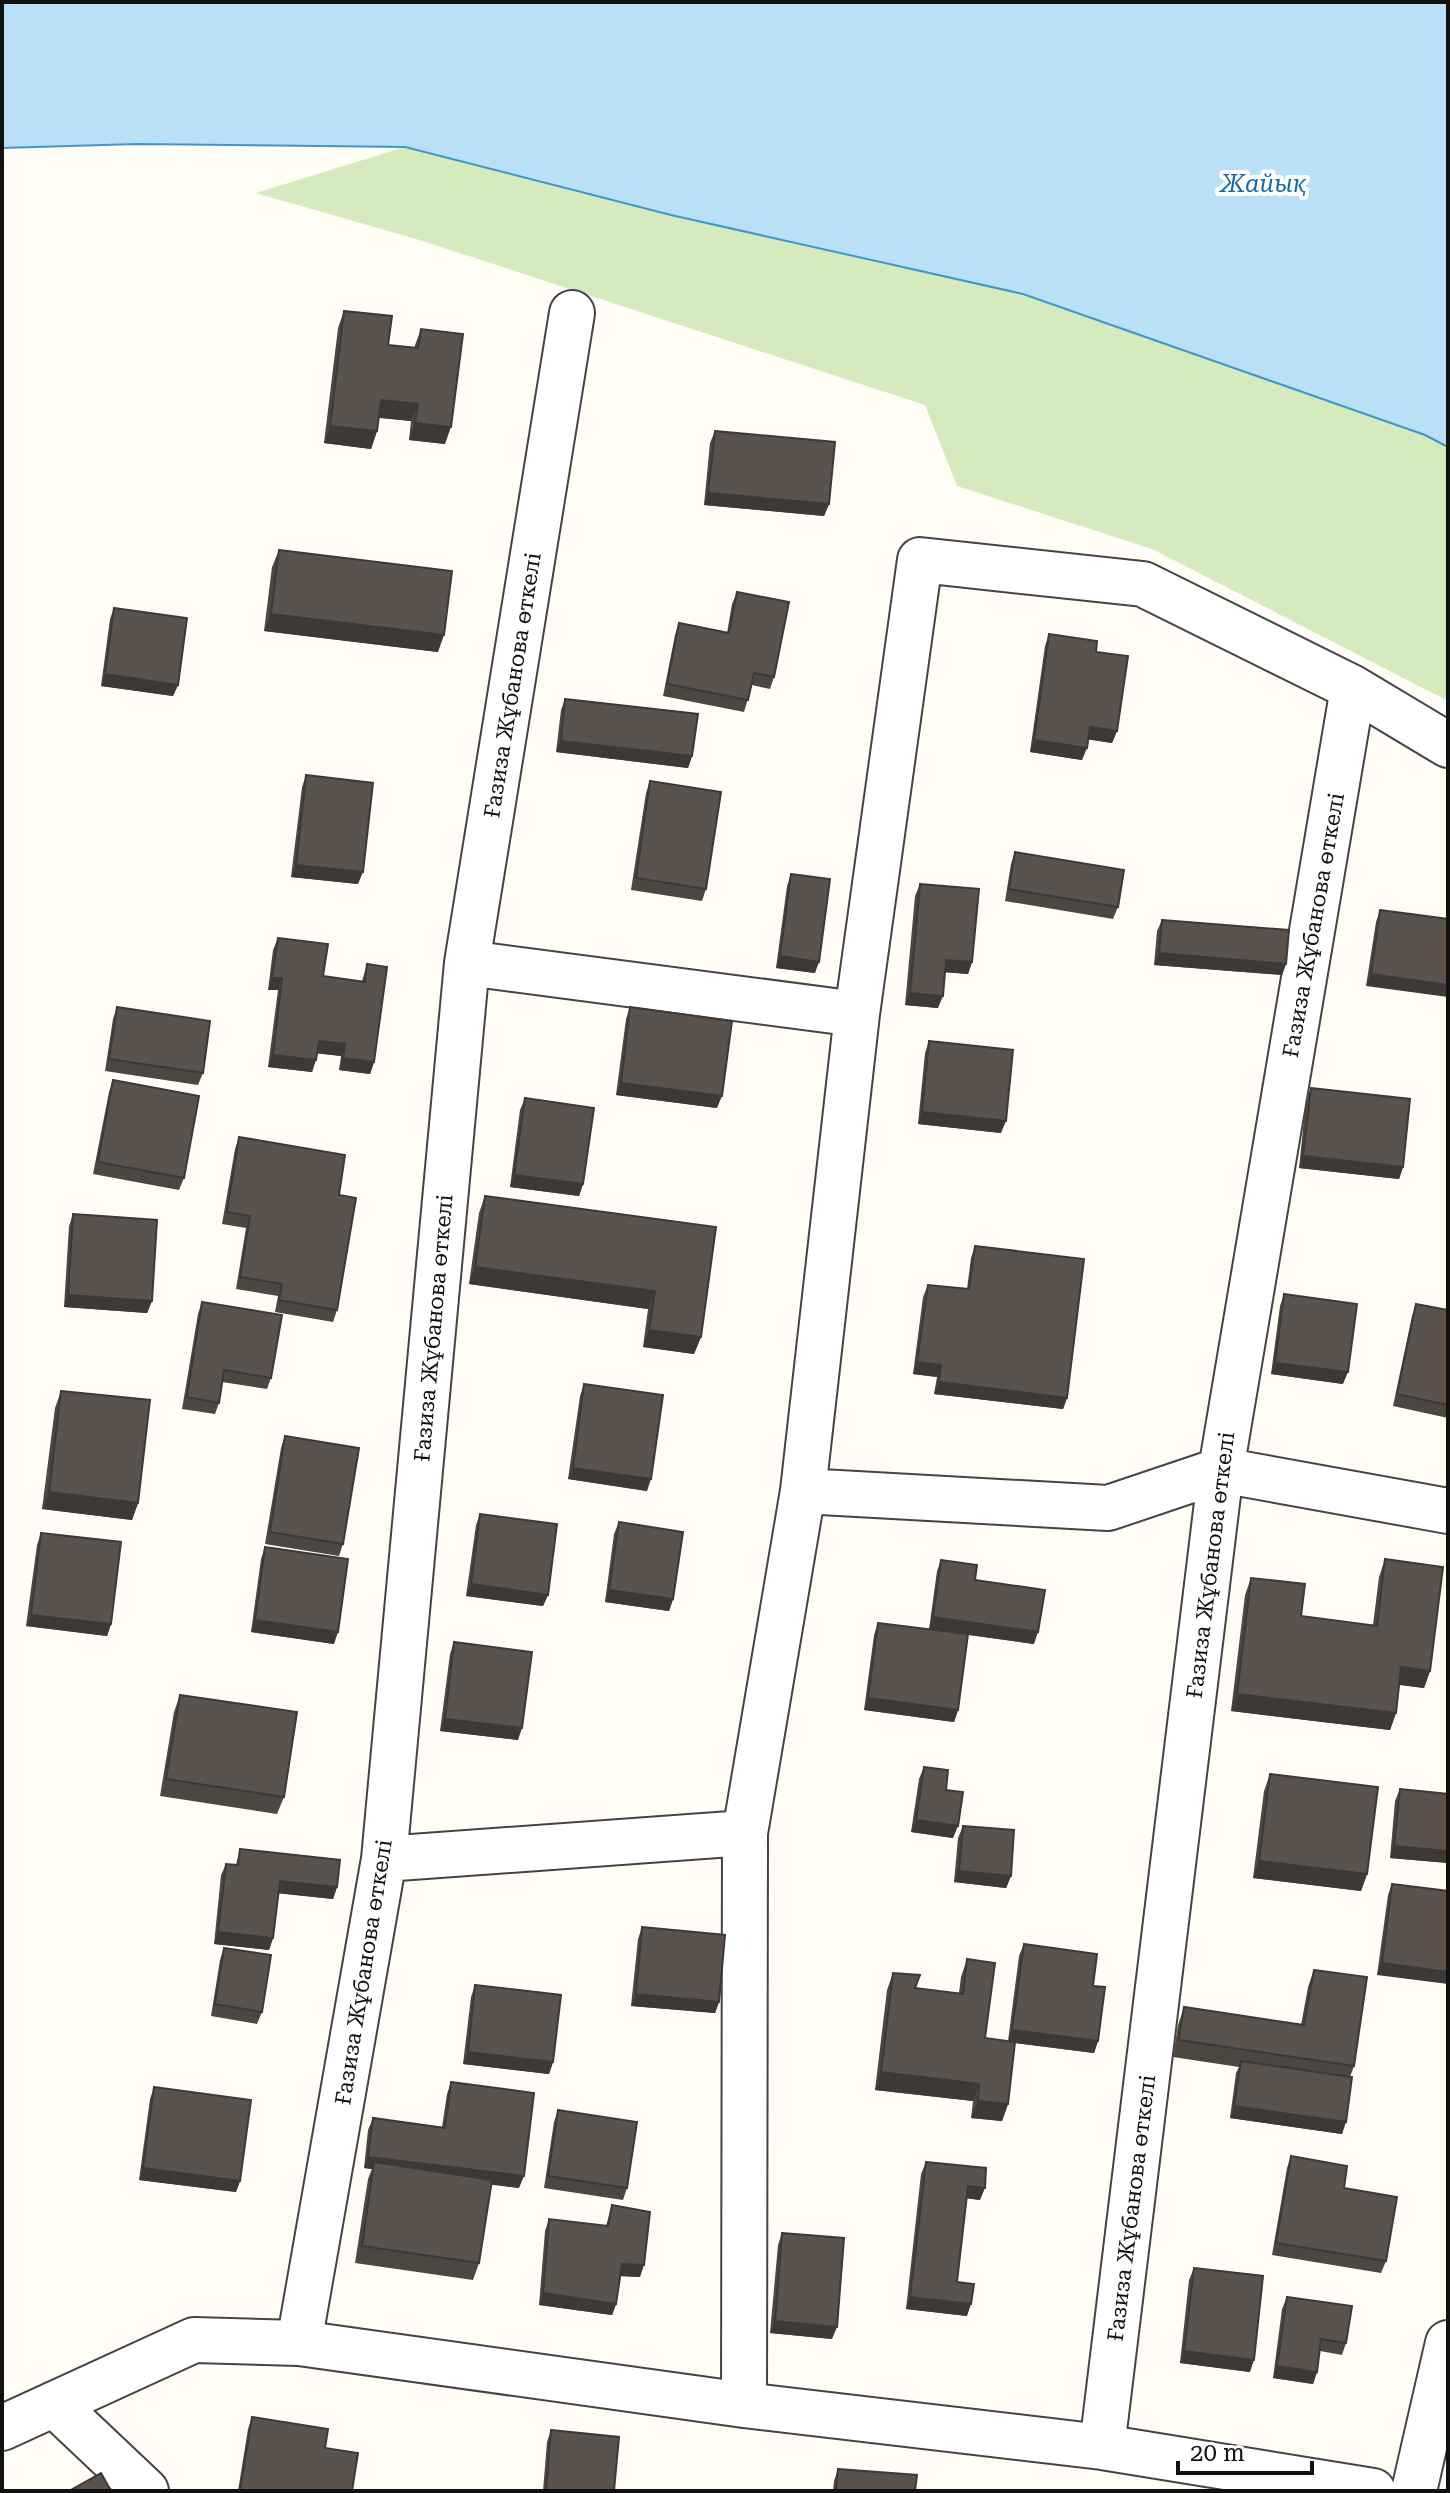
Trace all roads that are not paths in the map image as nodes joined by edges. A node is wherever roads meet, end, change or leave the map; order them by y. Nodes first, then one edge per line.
1 (572, 313) dead end
2 (1353, 688) junction
3 (1448, 745) edge
4 (467, 963) junction
5 (857, 1014) junction
6 (1221, 1470) junction
7 (803, 1491) junction
8 (1448, 1511) edge
9 (745, 1833) junction
10 (384, 1859) junction
11 (299, 2343) junction
12 (1448, 2343) edge
13 (54, 2404) junction
14 (744, 2405) junction
15 (2, 2428) edge
16 (1102, 2447) junction
17 (1428, 2472) edge
18 (146, 2491) edge
19 (1373, 2491) edge

1 - 4 street, Ғазиза Жұбанова өткелі
2 - 3 street
2 - 5 street
2 - 6 street, Ғазиза Жұбанова өткелі
4 - 5 street
4 - 10 street, Ғазиза Жұбанова өткелі
5 - 7 street
6 - 7 street
6 - 8 street
6 - 16 street, Ғазиза Жұбанова өткелі
7 - 9 street
9 - 10 street
9 - 14 street
10 - 11 street, Ғазиза Жұбанова өткелі
11 - 13 street
11 - 14 street
12 - 17 street
13 - 15 street
13 - 18 street
14 - 16 street
16 - 19 street

